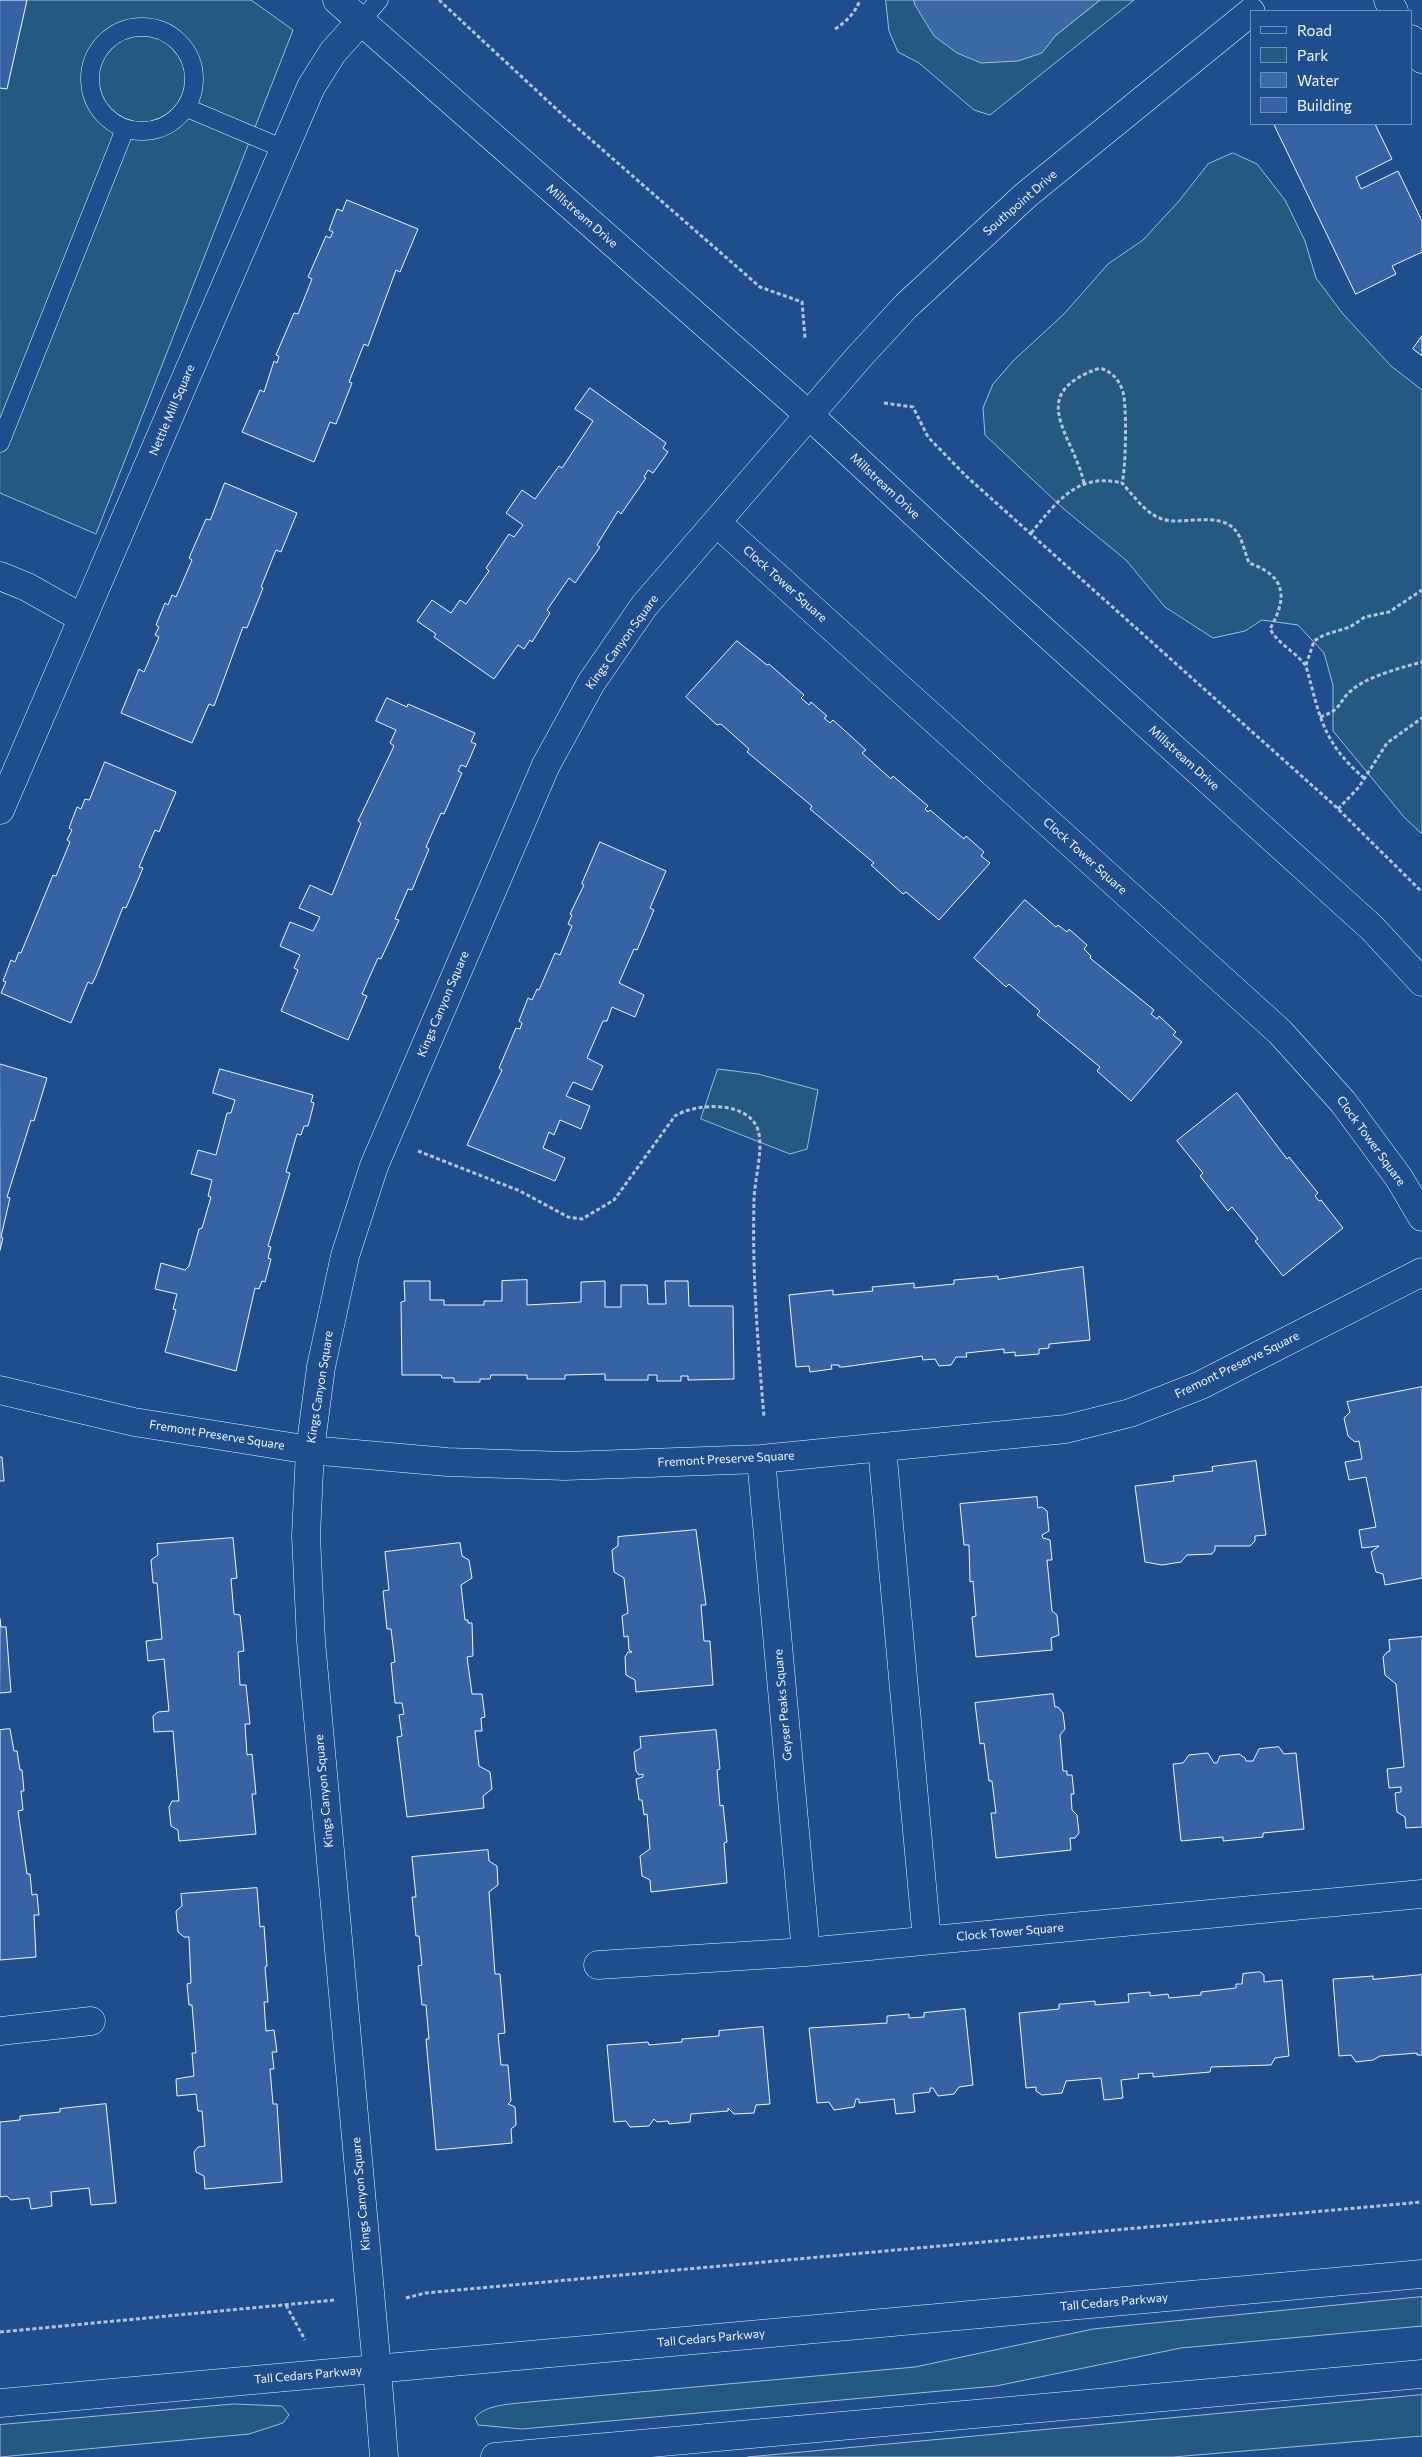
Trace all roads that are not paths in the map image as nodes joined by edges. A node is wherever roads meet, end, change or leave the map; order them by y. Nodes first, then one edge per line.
1 (337, 0) edge
2 (380, 0) edge
3 (1266, 0) edge
4 (1254, 10) edge
5 (1250, 13) edge
6 (361, 21) junction
7 (187, 108) junction
8 (125, 129) junction
9 (284, 149) junction
10 (810, 416) junction
11 (0, 443) edge
12 (717, 523) junction
13 (0, 576) edge
14 (82, 618) junction
15 (0, 810) edge
16 (1422, 982) edge
17 (1422, 1217) edge
18 (1422, 1272) edge
19 (0, 1390) edge
20 (882, 1448) junction
21 (310, 1450) junction
22 (760, 1459) junction
23 (1422, 1894) edge
24 (928, 1940) junction
25 (806, 1952) junction
26 (598, 1965) dead end
27 (91, 2022) dead end
28 (0, 2031) edge
29 (1422, 2274) edge
30 (378, 2369) junction
31 (1422, 2374) edge
32 (0, 2403) edge
33 (384, 2457) edge
34 (495, 2457) edge

1 - 6 street, Millstream Drive
2 - 6 lane
3 - 4 street, Southpoint Drive
5 - 10 street, Southpoint Drive
6 - 9 street, Nettle Mill Square
6 - 10 street, Millstream Drive
7 - 8 lane
7 - 8 lane
7 - 9 lane
8 - 11 lane
9 - 14 street, Nettle Mill Square
10 - 12 street, Kings Canyon Square
10 - 16 street, Millstream Drive
12 - 17 street, Clock Tower Square
12 - 21 street, Kings Canyon Square
13 - 14 street
14 - 15 street, Nettle Mill Square
18 - 20 street, Fremont Preserve Square
19 - 21 street, Fremont Preserve Square
20 - 22 street, Fremont Preserve Square
20 - 24 street
21 - 22 street, Fremont Preserve Square
21 - 30 street, Kings Canyon Square
22 - 25 street, Geyser Peaks Square
23 - 24 street, Clock Tower Square
24 - 25 street, Clock Tower Square
25 - 26 street, Clock Tower Square
27 - 28 street
29 - 30 street, Tall Cedars Parkway
30 - 32 street, Tall Cedars Parkway
30 - 33 street, Kings Canyon Square
31 - 34 street

